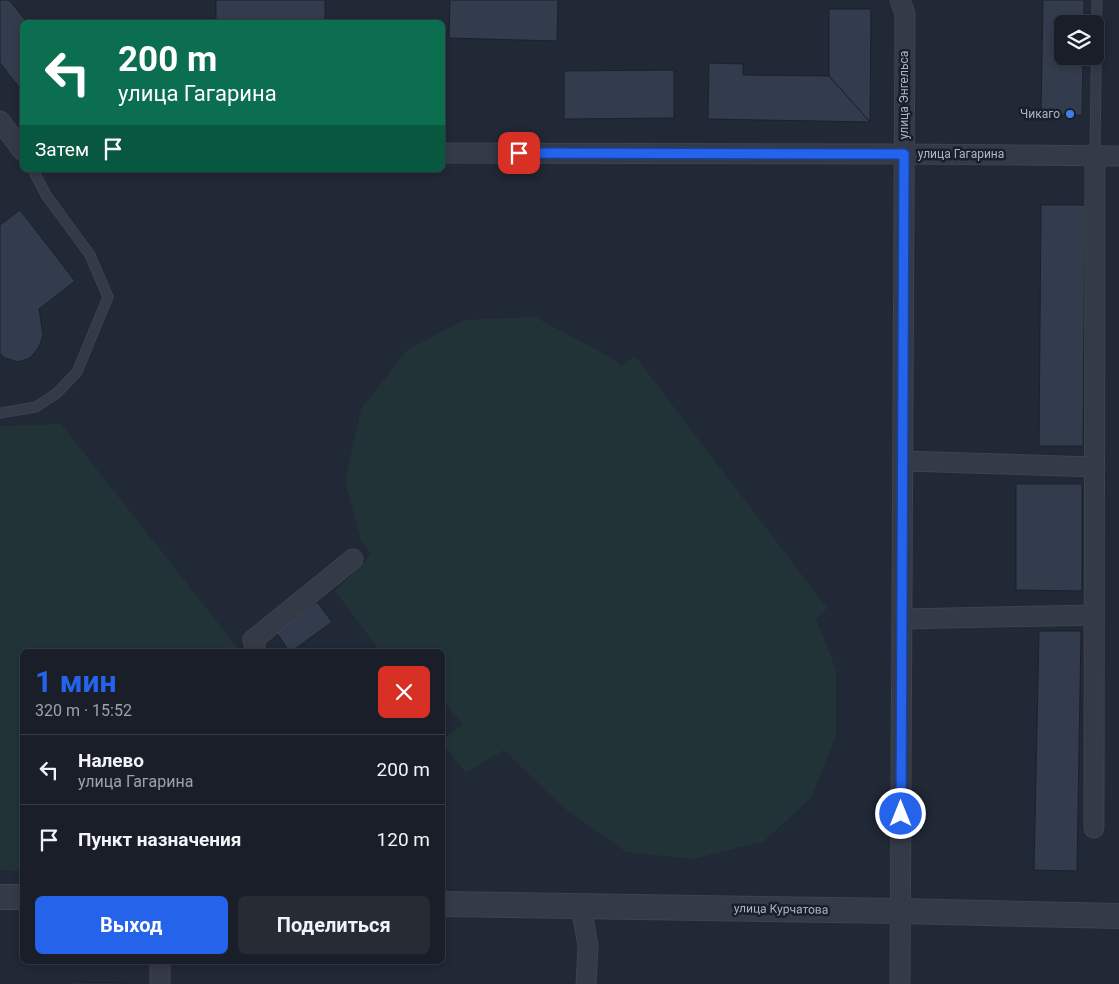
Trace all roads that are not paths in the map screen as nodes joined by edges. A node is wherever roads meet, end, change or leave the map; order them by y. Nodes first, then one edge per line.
1 (900, 0) edge
2 (1097, 0) edge
3 (0, 121) edge
4 (20, 147) edge
5 (445, 153) edge
6 (904, 154) junction
7 (1095, 155) junction
8 (1119, 156) edge
9 (35, 172) edge
10 (0, 413) edge
11 (903, 461) junction
12 (1095, 467) junction
13 (353, 559) dead end
14 (1094, 615) junction
15 (902, 619) junction
16 (255, 649) edge
17 (1094, 828) dead end
18 (0, 897) edge
19 (20, 897) edge
20 (445, 904) edge
21 (581, 906) junction
22 (900, 911) junction
23 (1119, 916) edge
24 (160, 964) edge
25 (160, 984) edge
26 (586, 984) edge
27 (900, 984) edge

1 - 6 street, улица Энгельса
2 - 7 lane
3 - 4 street
5 - 6 street, улица Гагарина
6 - 7 street, улица Гагарина
6 - 11 street, улица Энгельса
7 - 8 street, улица Гагарина
7 - 12 street
9 - 10 lane
11 - 12 street
11 - 15 street, улица Энгельса
12 - 14 street
13 - 16 street
14 - 15 street
14 - 17 street
15 - 22 street, улица Энгельса
18 - 19 street
20 - 21 street, улица Курчатова
21 - 22 street, улица Курчатова
21 - 26 street
22 - 23 street, улица Курчатова
22 - 27 street, улица Энгельса
24 - 25 street

